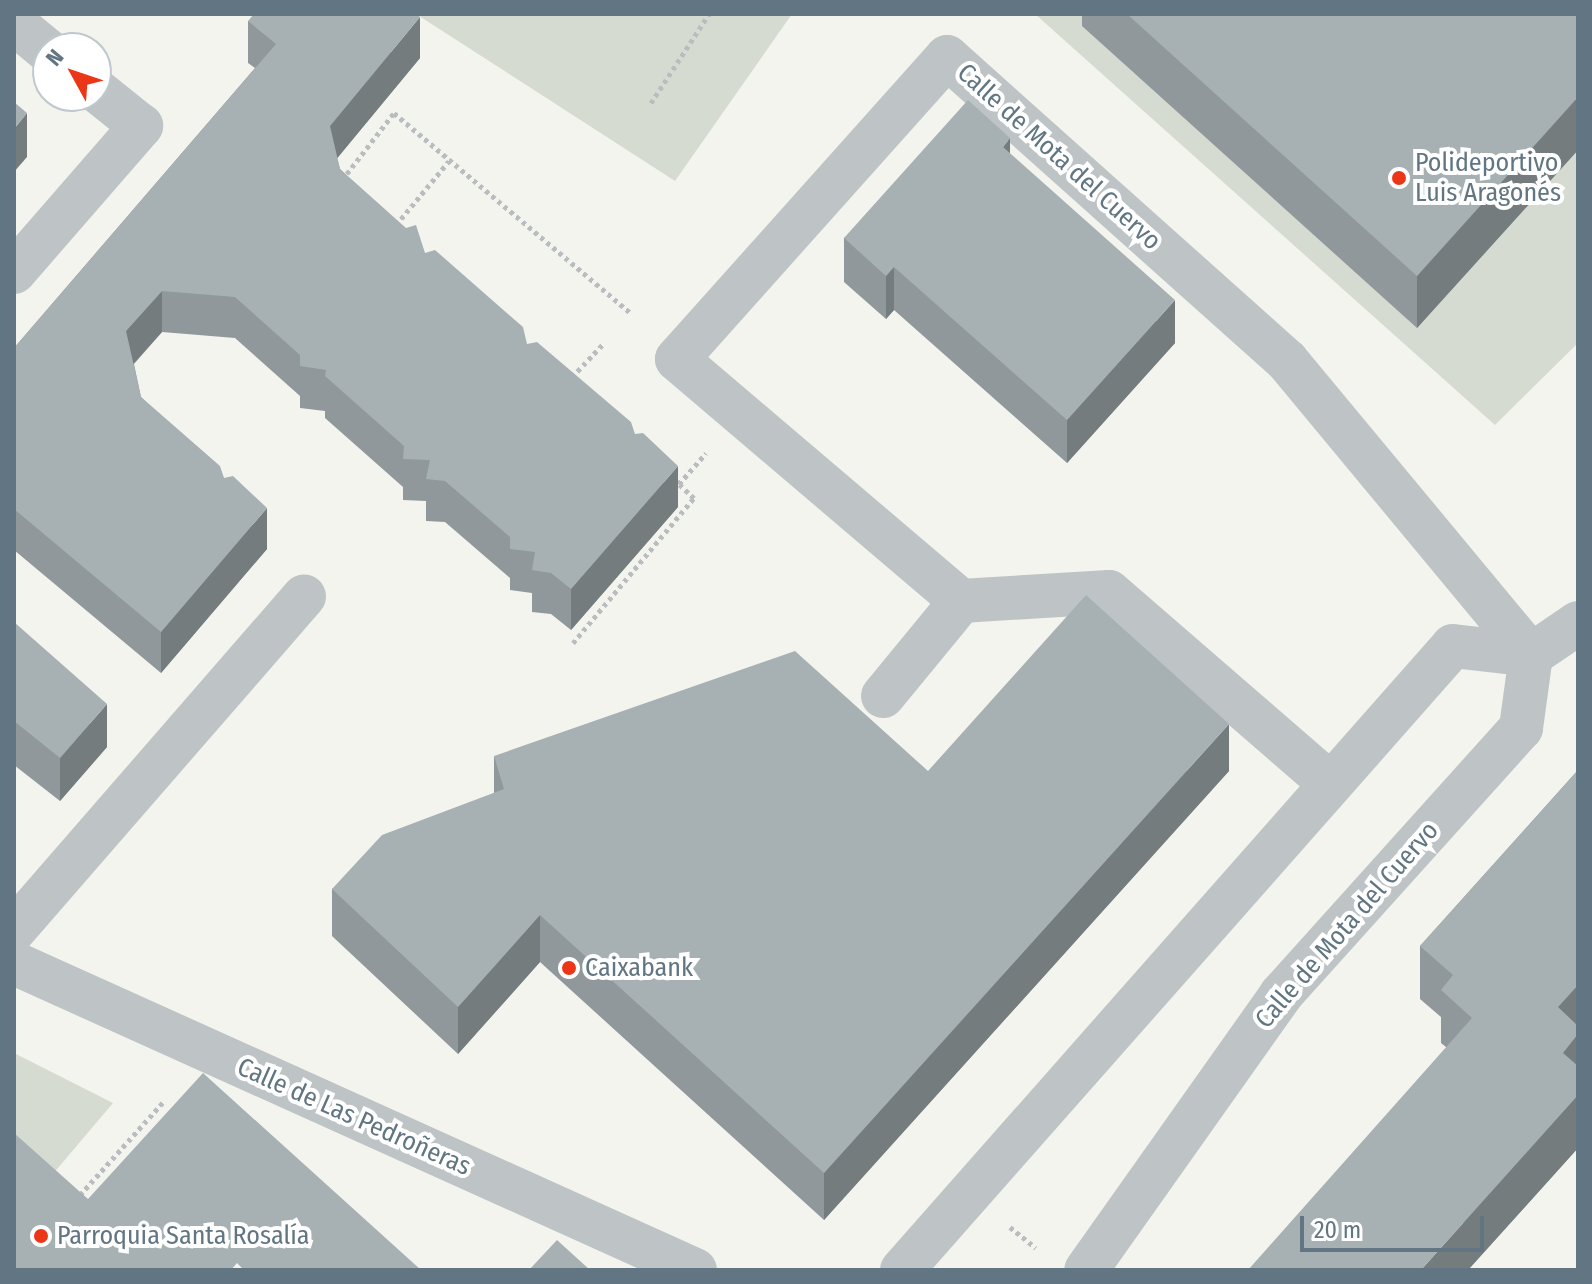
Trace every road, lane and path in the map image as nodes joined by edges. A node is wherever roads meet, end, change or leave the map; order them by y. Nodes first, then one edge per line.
1 (709, 14) edge
2 (14, 23) edge
3 (32, 38) edge
4 (112, 103) edge
5 (651, 103) dead end
6 (449, 161) junction
7 (336, 187) edge
8 (389, 233) edge
9 (14, 272) edge
10 (631, 313) dead end
11 (604, 343) dead end
12 (567, 383) edge
13 (716, 441) dead end
14 (668, 474) edge
15 (679, 484) junction
16 (304, 596) dead end
17 (961, 601) junction
18 (1578, 623) edge
19 (573, 643) dead end
20 (1531, 655) junction
21 (883, 696) dead end
22 (1328, 782) junction
23 (14, 930) edge
24 (14, 963) edge
25 (164, 1101) dead end
26 (87, 1210) edge
27 (997, 1216) dead end
28 (1044, 1254) dead end
29 (695, 1270) edge
30 (902, 1270) edge
31 (1086, 1270) edge

1 - 5 path
2 - 3 street
4 - 9 street
6 - 7 path
6 - 8 path
6 - 10 path
11 - 12 path
13 - 15 path
14 - 15 path
15 - 19 path
16 - 23 street
17 - 20 street, Calle de Mota del Cuervo
17 - 21 street
17 - 22 street
18 - 20 street
20 - 22 street
20 - 31 street, Calle de Mota del Cuervo
22 - 30 street
24 - 29 street, Calle de Las Pedroñeras
25 - 26 path
27 - 28 path

